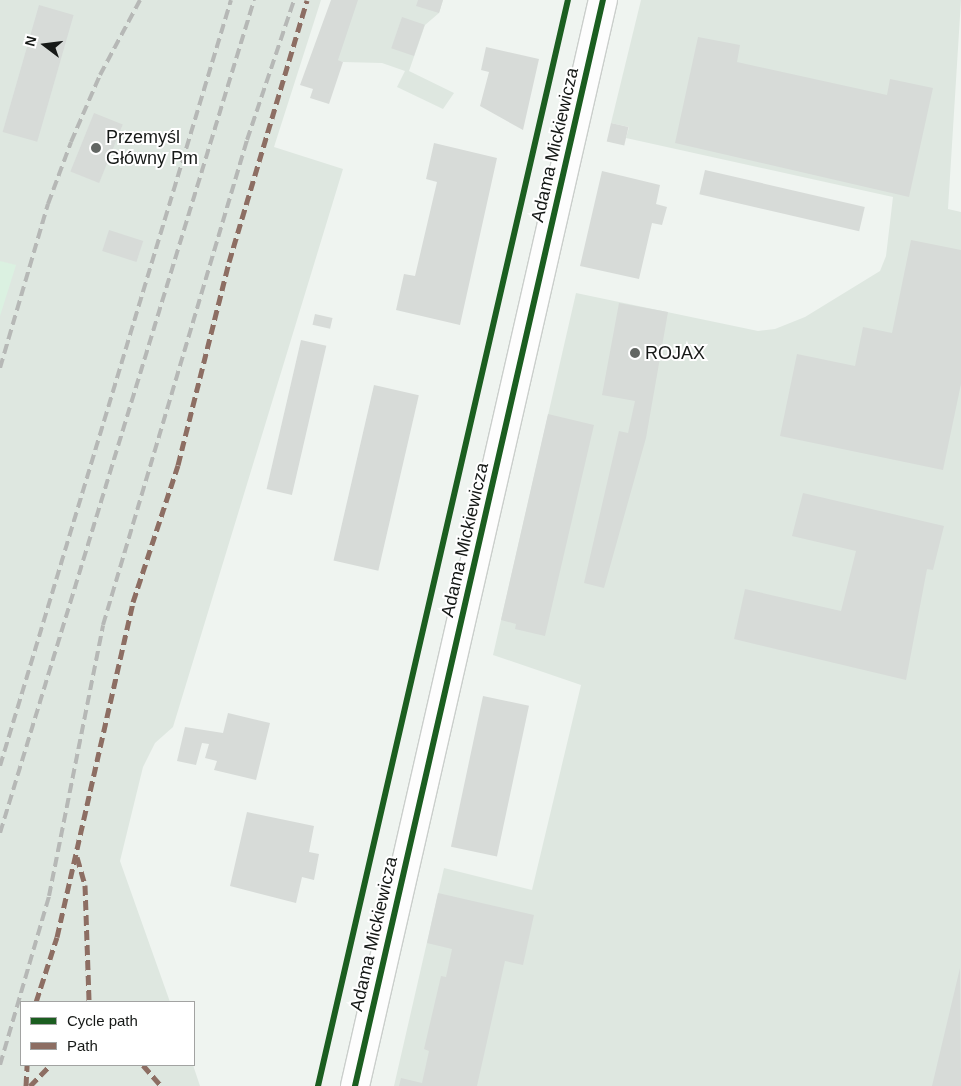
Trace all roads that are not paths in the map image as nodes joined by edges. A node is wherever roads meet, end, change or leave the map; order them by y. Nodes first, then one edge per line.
1 (603, 0) edge
2 (354, 1086) edge

1 - 2 main road, Adama Mickiewicza

